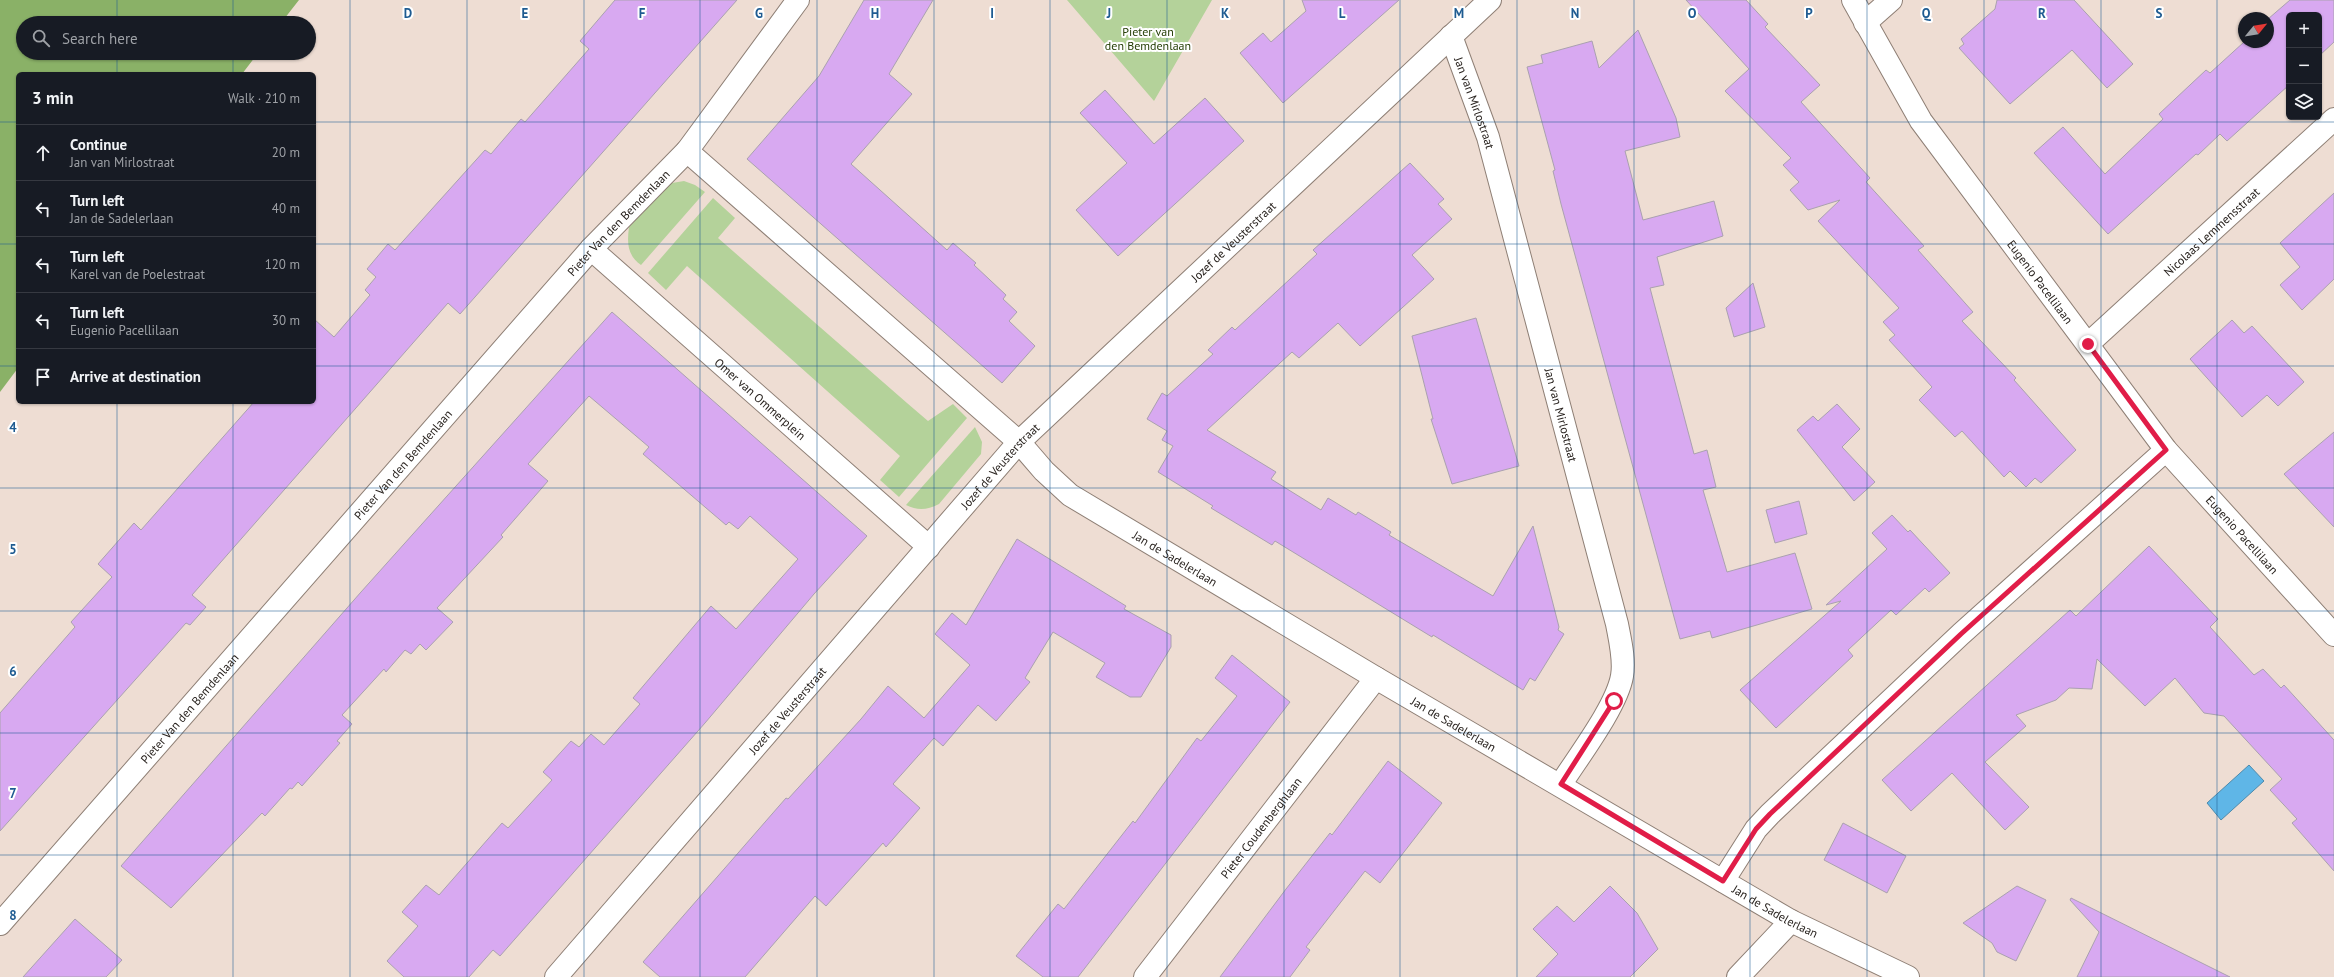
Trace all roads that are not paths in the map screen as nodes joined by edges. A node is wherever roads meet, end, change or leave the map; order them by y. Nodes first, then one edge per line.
1 (798, 0) edge
2 (1490, 0) edge
3 (1852, 0) edge
4 (1891, 0) edge
5 (1865, 23) junction
6 (1451, 36) junction
7 (2334, 119) edge
8 (687, 151) junction
9 (591, 249) junction
10 (2088, 344) junction
11 (1019, 442) junction
12 (2166, 450) junction
13 (930, 547) junction
14 (2334, 635) edge
15 (1376, 678) junction
16 (1561, 784) junction
17 (1723, 881) junction
18 (1791, 921) junction
19 (0, 924) edge
20 (556, 977) edge
21 (1145, 977) edge
22 (1738, 977) edge
23 (1908, 977) edge

1 - 8 street, Pieter Van den Bemdenlaan
2 - 6 street, Jozef de Veusterstraat
3 - 5 street, Eugenio Pacellilaan
4 - 5 street
5 - 10 street, Eugenio Pacellilaan
6 - 11 street, Jozef de Veusterstraat
6 - 16 street, Jan van Mirlostraat
7 - 10 street, Nicolaas Lemmensstraat
8 - 9 street, Pieter Van den Bemdenlaan
8 - 11 street
9 - 13 street, Omer van Ommerplein
9 - 19 street, Pieter Van den Bemdenlaan
10 - 12 street, Eugenio Pacellilaan
11 - 13 street, Jozef de Veusterstraat
11 - 15 street, Jan de Sadelerlaan
12 - 14 street, Eugenio Pacellilaan
12 - 17 street
13 - 20 street, Jozef de Veusterstraat
15 - 16 street, Jan de Sadelerlaan
15 - 21 street, Pieter Coudenberghlaan
16 - 17 street, Jan de Sadelerlaan
17 - 18 street, Jan de Sadelerlaan
18 - 22 street
18 - 23 street, Jan de Sadelerlaan

